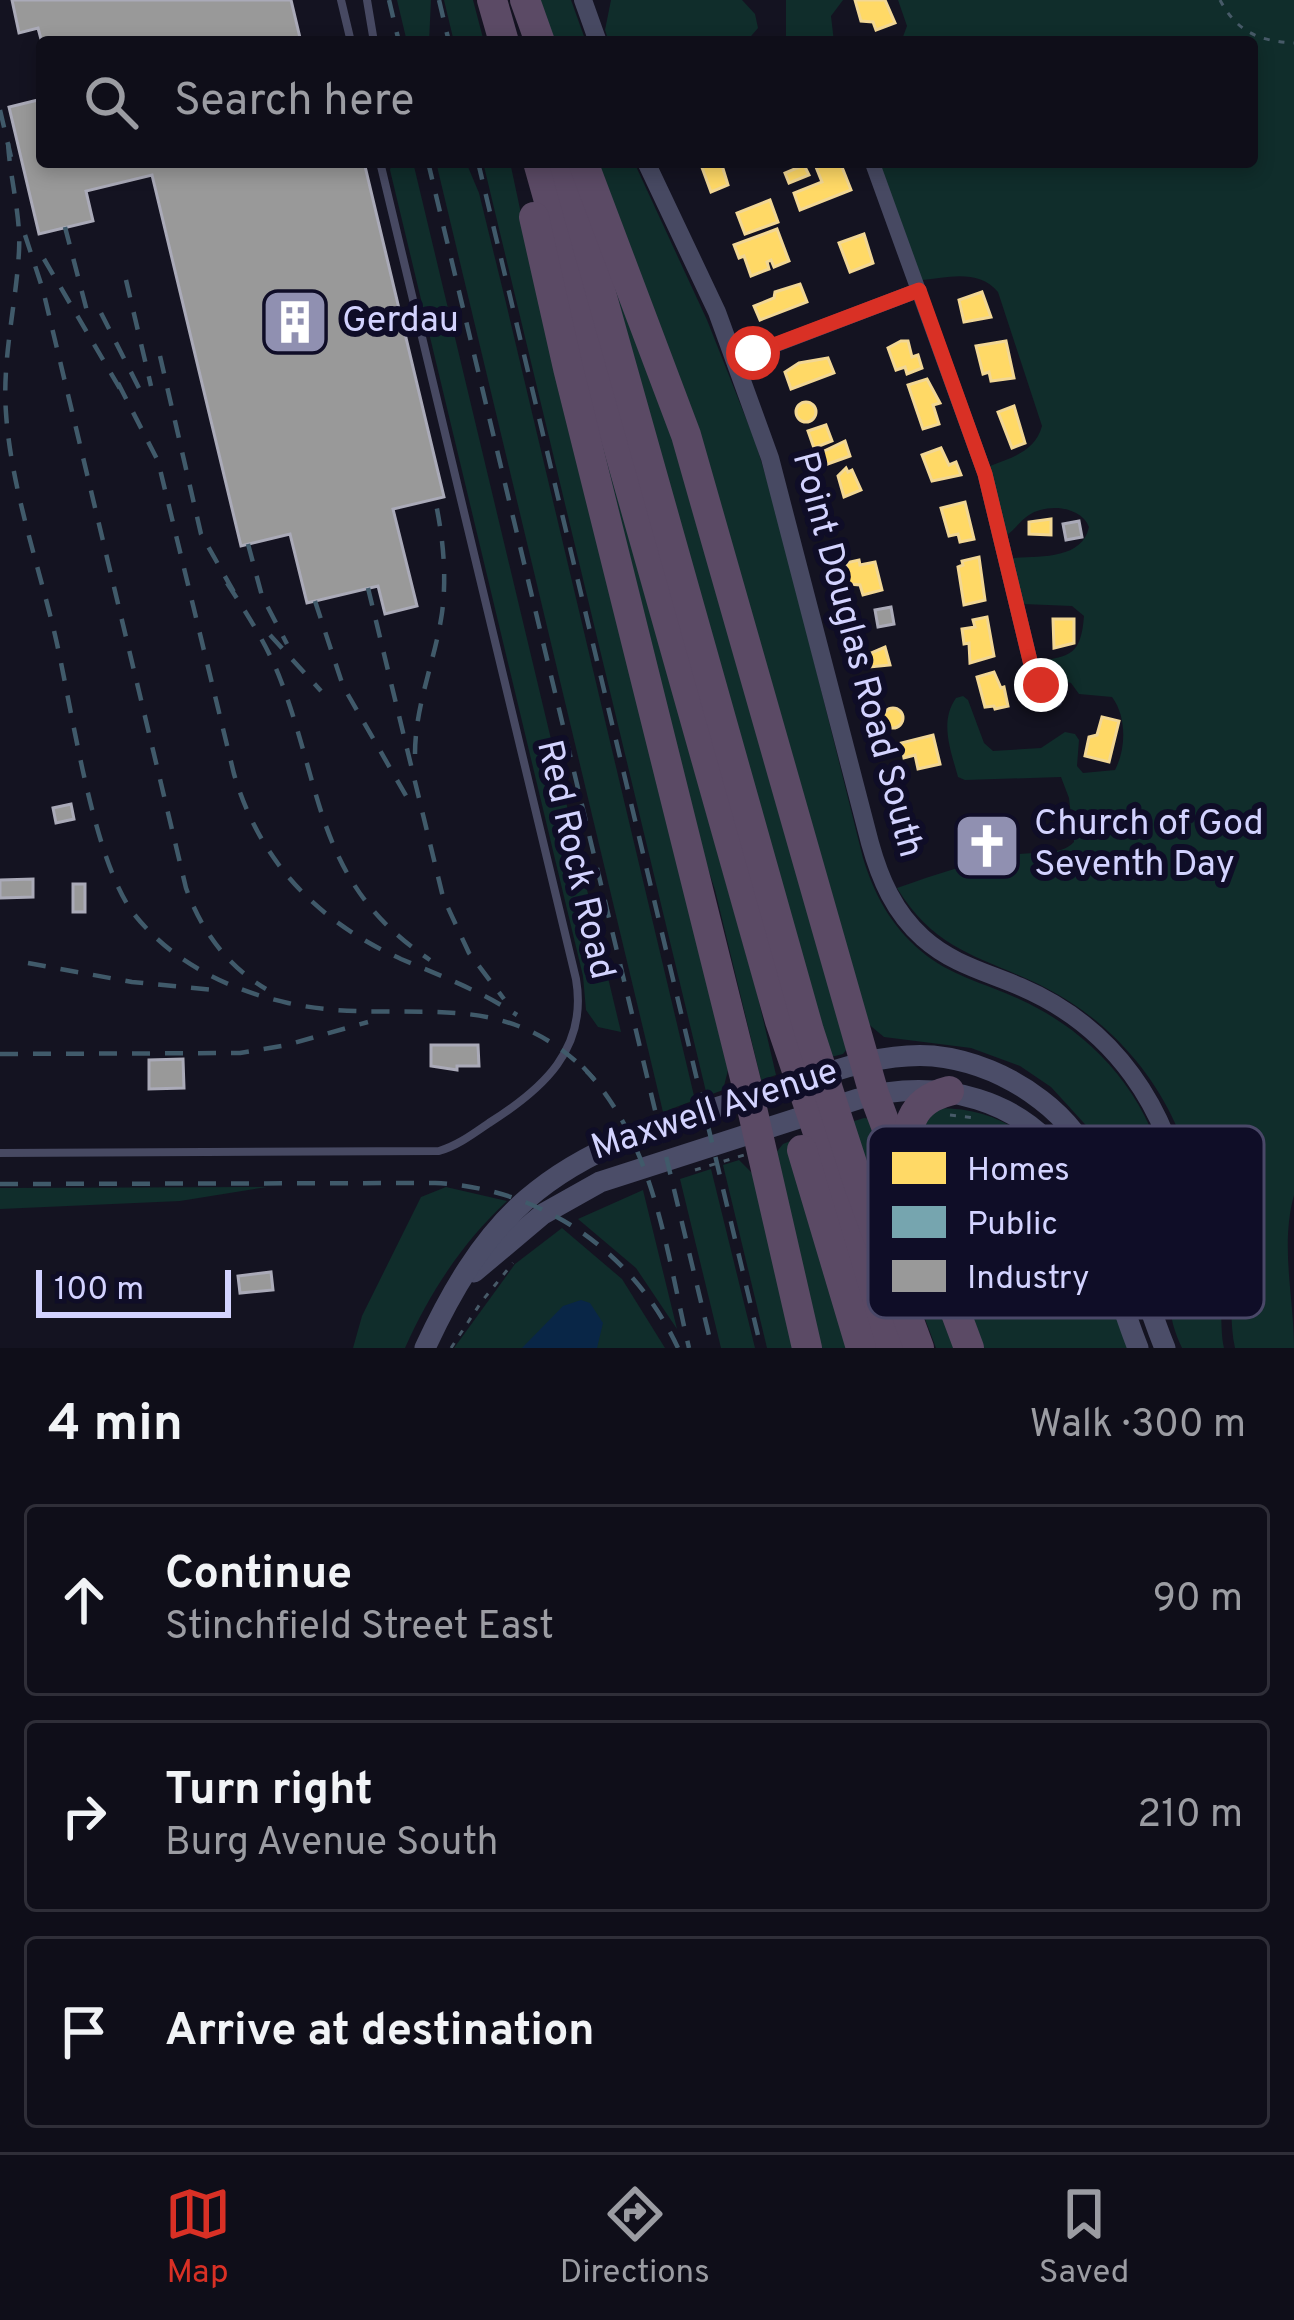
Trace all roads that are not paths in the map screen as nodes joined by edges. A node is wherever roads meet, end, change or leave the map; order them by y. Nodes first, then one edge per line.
1 (341, 0) edge
2 (367, 0) edge
3 (490, 0) edge
4 (522, 0) edge
5 (583, 0) edge
6 (350, 36) edge
7 (373, 36) edge
8 (499, 36) edge
9 (529, 36) edge
10 (537, 36) edge
11 (596, 36) edge
12 (382, 168) edge
13 (523, 168) edge
14 (540, 168) edge
15 (566, 168) edge
16 (585, 168) edge
17 (649, 168) edge
18 (874, 168) edge
19 (919, 290) junction
20 (736, 359) junction
21 (1055, 700) dead end
22 (746, 904) junction
23 (857, 1065) junction
24 (866, 1096) junction
25 (749, 1098) junction
26 (944, 1103) junction
27 (878, 1126) edge
28 (910, 1126) edge
29 (1025, 1126) edge
30 (1069, 1126) edge
31 (1162, 1126) edge
32 (750, 1147) junction
33 (0, 1153) edge
34 (868, 1209) edge
35 (507, 1243) junction
36 (868, 1285) edge
37 (880, 1318) edge
38 (908, 1318) edge
39 (957, 1318) edge
40 (1127, 1318) edge
41 (1154, 1318) edge
42 (425, 1348) edge
43 (807, 1348) edge
44 (861, 1348) edge
45 (890, 1348) edge
46 (919, 1348) edge
47 (969, 1348) edge
48 (1138, 1348) edge
49 (1165, 1348) edge

1 - 6 lane
2 - 7 lane
3 - 8 highway
4 - 9 highway
4 - 10 highway
5 - 11 street
12 - 33 lane, Red Rock Road
13 - 25 highway
14 - 22 highway
15 - 34 highway
16 - 23 highway
17 - 20 street, Point Douglas Road South
18 - 19 street
19 - 20 street
19 - 21 street
20 - 31 street, Point Douglas Road South
22 - 36 highway
22 - 44 highway
23 - 24 highway
23 - 25 main road, Maxwell Avenue
23 - 30 main road, Maxwell Avenue
24 - 26 main road, Maxwell Avenue
24 - 27 highway
24 - 32 main road, Maxwell Avenue
25 - 32 highway
25 - 35 main road, Maxwell Avenue
26 - 28 highway
26 - 29 main road
32 - 35 main road, Maxwell Avenue
32 - 43 highway
35 - 42 main road, Maxwell Avenue
37 - 45 highway
38 - 46 highway
39 - 47 highway
40 - 48 main road
41 - 49 main road, Maxwell Avenue

